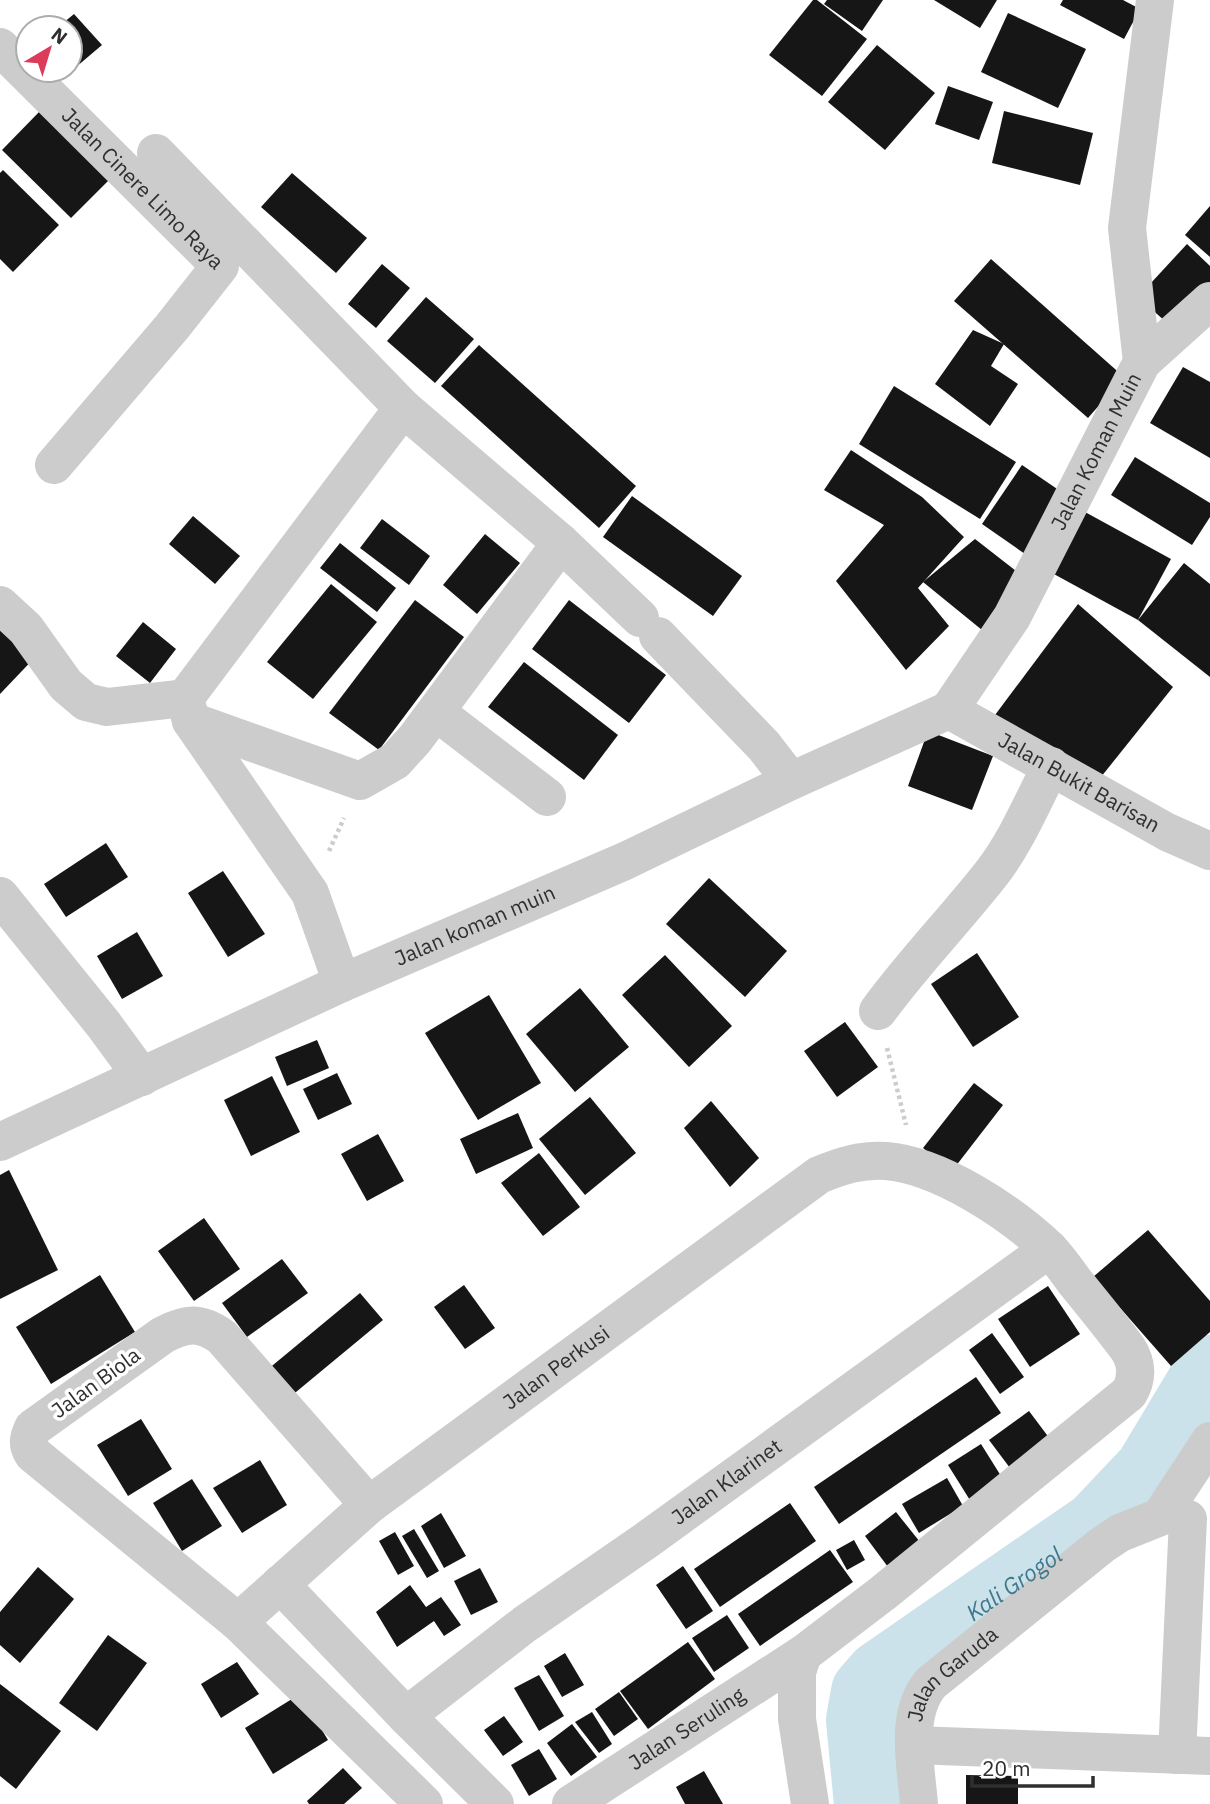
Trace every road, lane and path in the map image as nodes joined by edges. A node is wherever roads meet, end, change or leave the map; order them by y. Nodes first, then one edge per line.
1 (1155, 0) edge
2 (0, 47) edge
3 (156, 153) dead end
4 (1210, 301) edge
5 (1142, 362) junction
6 (403, 408) junction
7 (54, 465) dead end
8 (561, 543) junction
9 (0, 605) edge
10 (188, 710) junction
11 (949, 710) junction
12 (436, 712) junction
13 (1051, 766) junction
14 (360, 781) junction
15 (791, 781) junction
16 (547, 797) dead end
17 (1210, 851) edge
18 (310, 894) junction
19 (0, 896) edge
20 (342, 983) junction
21 (878, 1011) joint
22 (142, 1077) junction
23 (0, 1142) edge
24 (916, 1166) junction
25 (1049, 1249) junction
26 (1210, 1441) edge
27 (369, 1505) junction
28 (1186, 1519) edge
29 (281, 1584) junction
30 (238, 1622) junction
31 (803, 1654) junction
32 (406, 1716) junction
33 (914, 1745) junction
34 (1193, 1756) edge
35 (424, 1804) edge
36 (495, 1804) edge
37 (571, 1804) edge
38 (810, 1804) edge
39 (919, 1804) edge

1 - 5 street, Jalan Koman Muin
2 - 7 street, Jalan Cinere Limo Raya
3 - 6 street
4 - 5 street
5 - 11 street, Jalan Koman Muin
6 - 8 street
6 - 10 street
8 - 12 street
8 - 15 street
9 - 10 street
10 - 14 street
10 - 18 street
11 - 13 street, Jalan Bukit Barisan
11 - 15 street, Jalan koman muin
12 - 14 street
12 - 16 street
13 - 17 street, Jalan Bukit Barisan
13 - 21 street
14 - 18 path
15 - 20 street, Jalan koman muin
18 - 20 street
19 - 22 street
20 - 22 street, Jalan koman muin
21 - 24 path
22 - 23 street, Jalan koman muin
24 - 25 street, Jalan Perkusi
24 - 27 street, Jalan Perkusi
25 - 31 street, Jalan Seruling
25 - 32 street, Jalan Klarinet
26 - 28 street
27 - 29 street, Jalan Perkusi
27 - 30 street, Jalan Biola
28 - 33 street, Jalan Garuda
28 - 34 street
29 - 30 street, Jalan Perkusi
29 - 32 street
30 - 35 street
31 - 37 street, Jalan Seruling
31 - 38 street
32 - 36 street
33 - 34 street
33 - 39 street, Jalan Garuda

